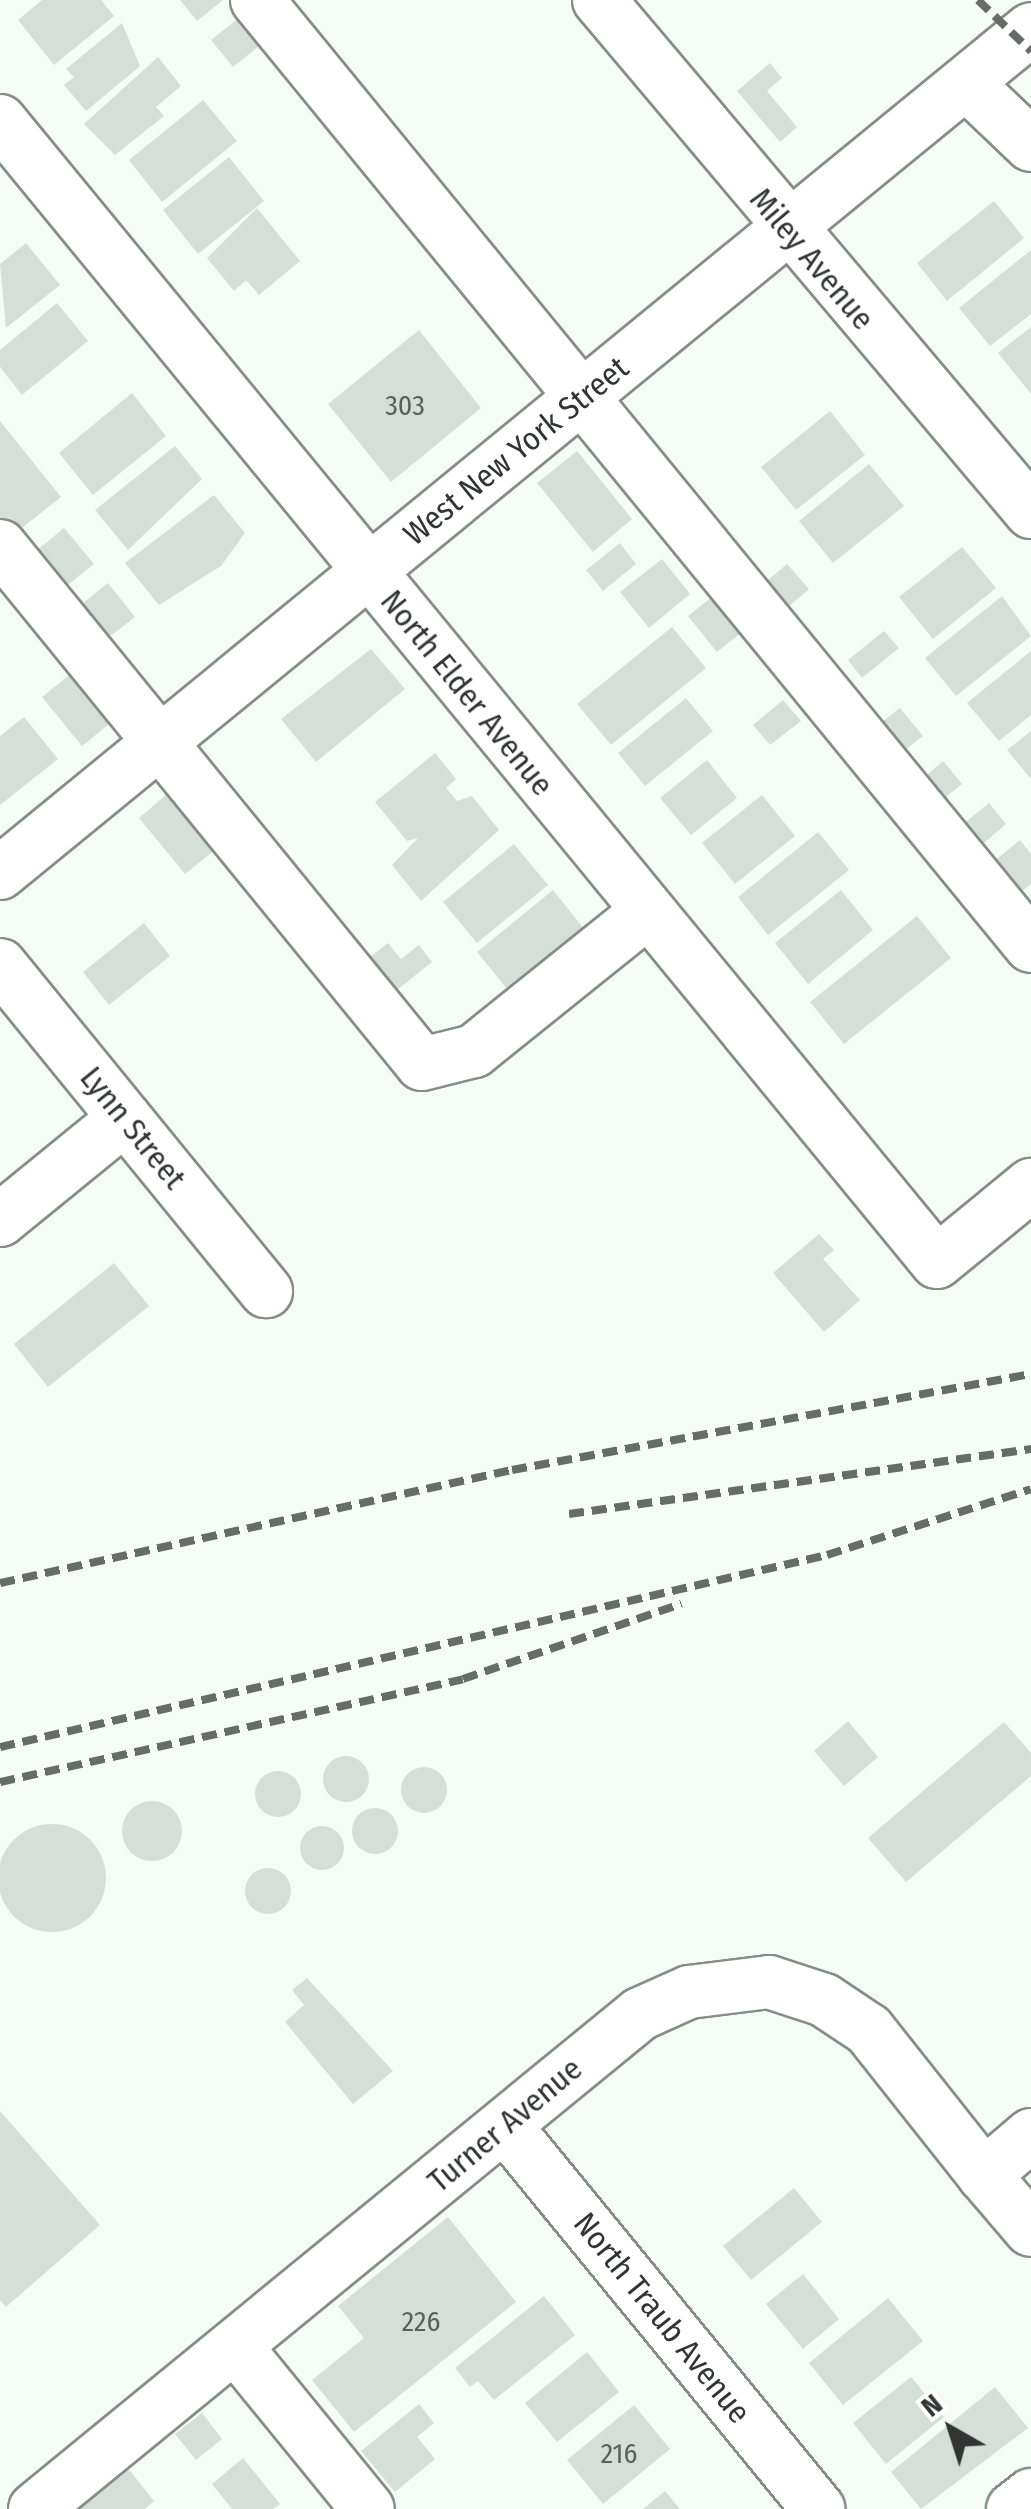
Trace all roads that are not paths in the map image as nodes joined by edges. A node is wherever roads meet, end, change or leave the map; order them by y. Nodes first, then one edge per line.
1 (257, 0) edge
2 (599, 0) edge
3 (1031, 29) edge
4 (966, 82) junction
5 (0, 121) edge
6 (1031, 145) edge
7 (786, 230) junction
8 (580, 400) junction
9 (1031, 512) edge
10 (0, 546) edge
11 (368, 572) junction
12 (162, 741) junction
13 (0, 873) edge
14 (647, 912) junction
15 (1031, 946) edge
16 (0, 965) edge
17 (125, 1118) junction
18 (1031, 1185) edge
19 (0, 1220) edge
20 (266, 1291) dead end
21 (505, 2126) junction
22 (1031, 2136) edge
23 (984, 2175) junction
24 (1031, 2230) edge
25 (236, 2346) junction
26 (1031, 2495) edge
27 (35, 2509) edge
28 (368, 2509) edge
29 (819, 2509) edge
30 (1014, 2509) edge

1 - 8 street
2 - 7 street, Miley Avenue
3 - 4 street, West New York Street
4 - 6 street
4 - 7 street, West New York Street
5 - 11 street, North Elder Avenue
7 - 8 street, West New York Street
7 - 9 street, Miley Avenue
8 - 11 street, West New York Street
8 - 15 street
10 - 12 street
11 - 12 street, West New York Street
11 - 14 street, North Elder Avenue
12 - 13 street, West New York Street
12 - 14 street
14 - 18 street, North Elder Avenue
16 - 17 street, Lynn Street
17 - 19 street
17 - 20 street, Lynn Street
21 - 23 street, Turner Avenue
21 - 25 street, Turner Avenue
21 - 29 street, North Traub Avenue
22 - 23 street
23 - 24 street, Turner Avenue
25 - 27 street, Turner Avenue
25 - 28 street
26 - 30 street

